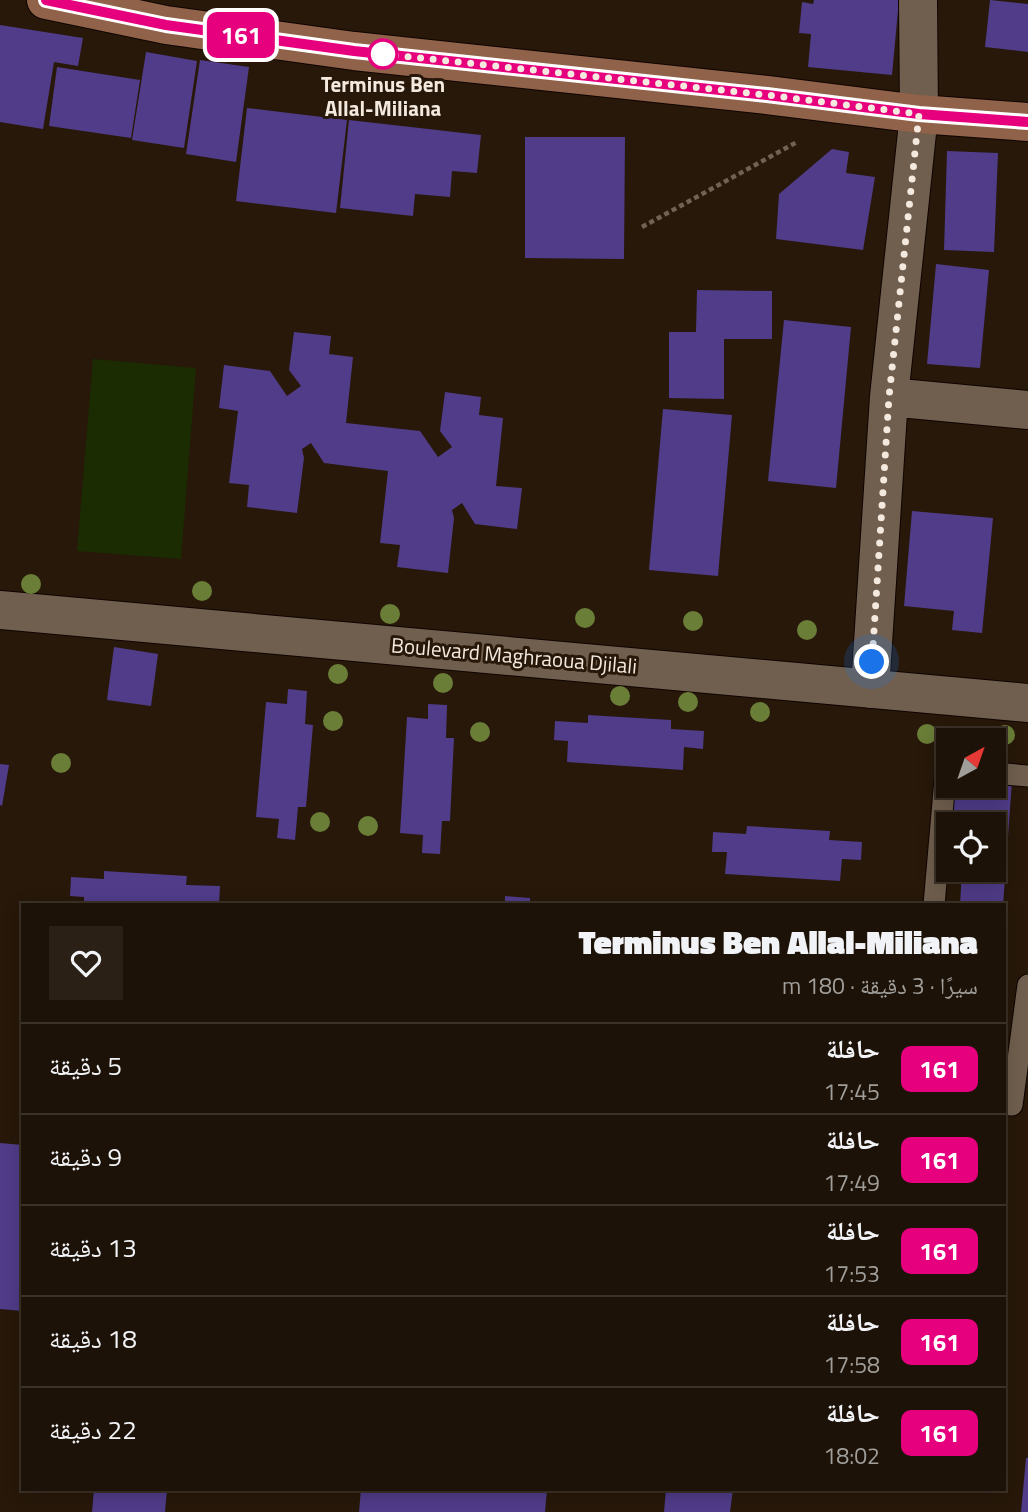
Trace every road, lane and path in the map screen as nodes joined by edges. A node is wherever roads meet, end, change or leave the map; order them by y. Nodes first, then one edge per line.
1 (918, 0) edge
2 (60, 2) edge
3 (919, 114) junction
4 (1028, 122) edge
5 (798, 142) dead end
6 (642, 227) dead end
7 (889, 397) junction
8 (1028, 410) edge
9 (0, 610) edge
10 (870, 689) junction
11 (1028, 703) edge
12 (1006, 774) edge
13 (1028, 776) edge
14 (943, 798) edge
15 (934, 903) edge
16 (1028, 985) edge
17 (1006, 1104) edge

1 - 3 street
2 - 3 main road
3 - 4 main road
3 - 7 street
5 - 6 path
7 - 8 street
7 - 10 street
9 - 10 street, Boulevard Maghraoua Djilali
10 - 11 street, Boulevard Maghraoua Djilali
12 - 13 lane
14 - 15 lane
16 - 17 lane

